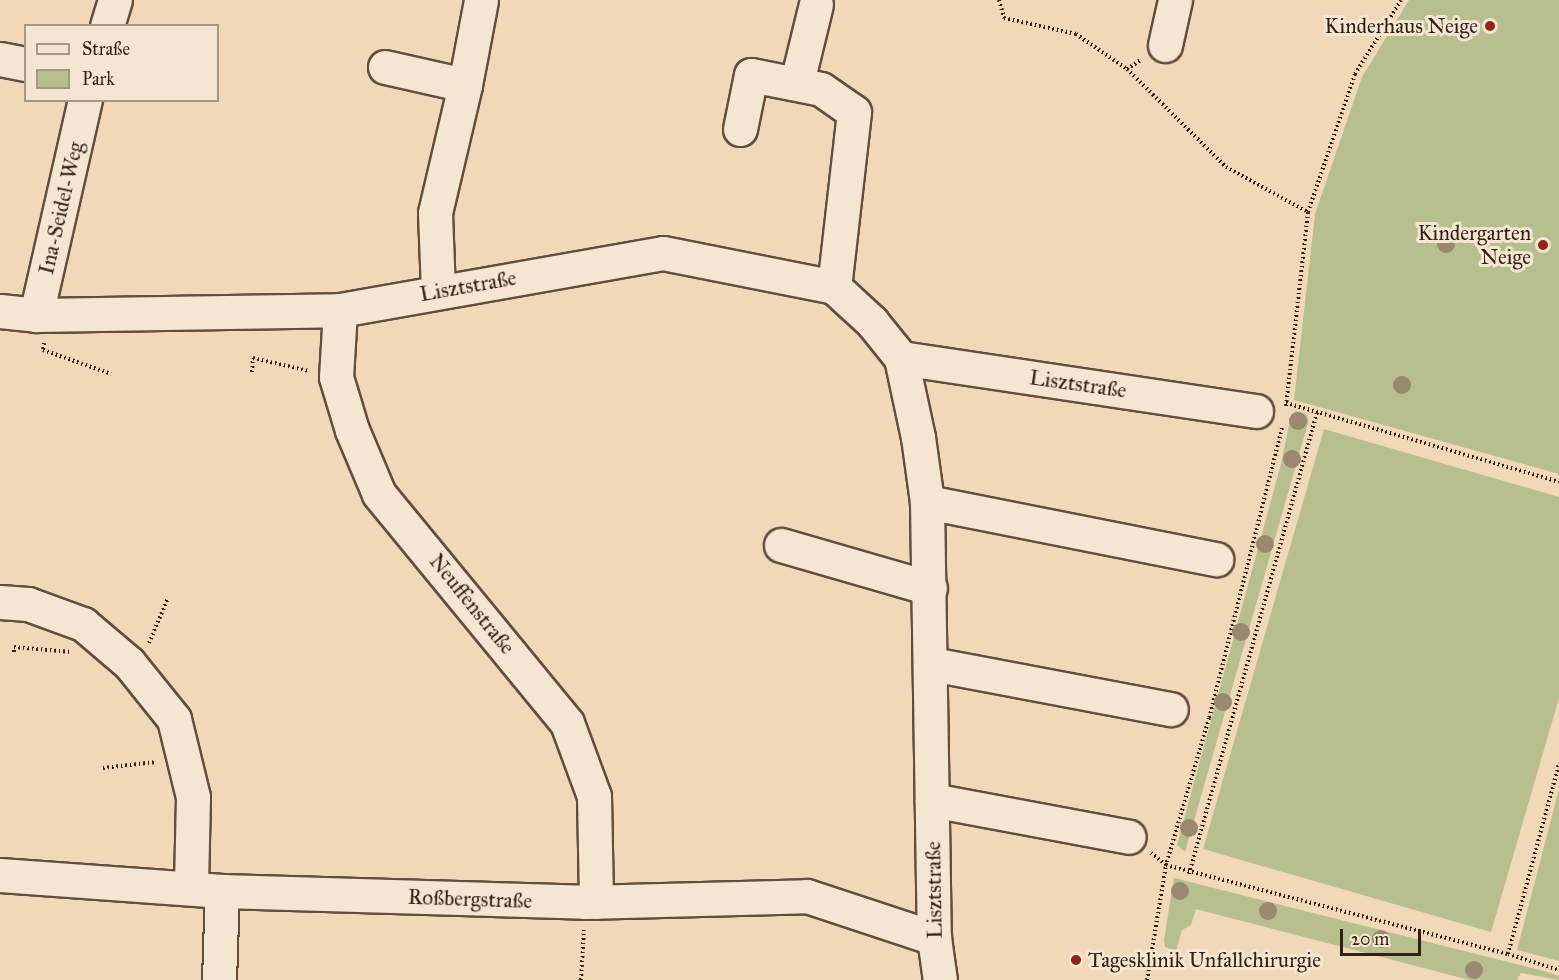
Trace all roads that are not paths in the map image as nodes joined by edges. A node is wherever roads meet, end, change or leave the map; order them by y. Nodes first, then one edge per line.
1 (114, 0) edge
2 (481, 0) edge
3 (1175, 0) edge
4 (816, 4) dead end
5 (107, 24) edge
6 (1165, 45) dead end
7 (0, 59) edge
8 (24, 64) edge
9 (385, 67) dead end
10 (797, 82) junction
11 (465, 86) junction
12 (85, 102) edge
13 (740, 129) dead end
14 (834, 287) junction
15 (438, 290) junction
16 (340, 310) junction
17 (0, 311) edge
18 (41, 315) junction
19 (901, 358) junction
20 (1277, 413) road end
21 (927, 502) junction
22 (781, 545) dead end
23 (1215, 559) dead end
24 (930, 588) junction
25 (0, 602) edge
26 (932, 664) junction
27 (1171, 709) dead end
28 (932, 800) junction
29 (1129, 837) road end
30 (0, 875) edge
31 (207, 890) junction
32 (590, 902) junction
33 (934, 938) junction
34 (219, 980) edge
35 (940, 980) edge

1 - 5 street
2 - 11 street
3 - 6 street
4 - 10 street
7 - 8 street
9 - 11 street
10 - 13 street
10 - 14 street
11 - 15 street
12 - 18 street, Ina-Seidel-Weg
14 - 15 street, Lisztstraße
14 - 19 street, Lisztstraße
15 - 16 street, Lisztstraße
16 - 18 street, Lisztstraße
16 - 32 street, Neuffenstraße
17 - 18 street, Lisztstraße
19 - 20 street, Lisztstraße
19 - 21 street, Lisztstraße
21 - 23 street
21 - 24 street, Lisztstraße
22 - 24 street
24 - 26 street, Lisztstraße
25 - 31 street
26 - 27 street
26 - 28 street, Lisztstraße
28 - 29 street
28 - 33 street, Lisztstraße
30 - 31 street, Roßbergstraße
31 - 32 street, Roßbergstraße
31 - 34 street
32 - 33 street, Roßbergstraße
33 - 35 street, Lisztstraße

